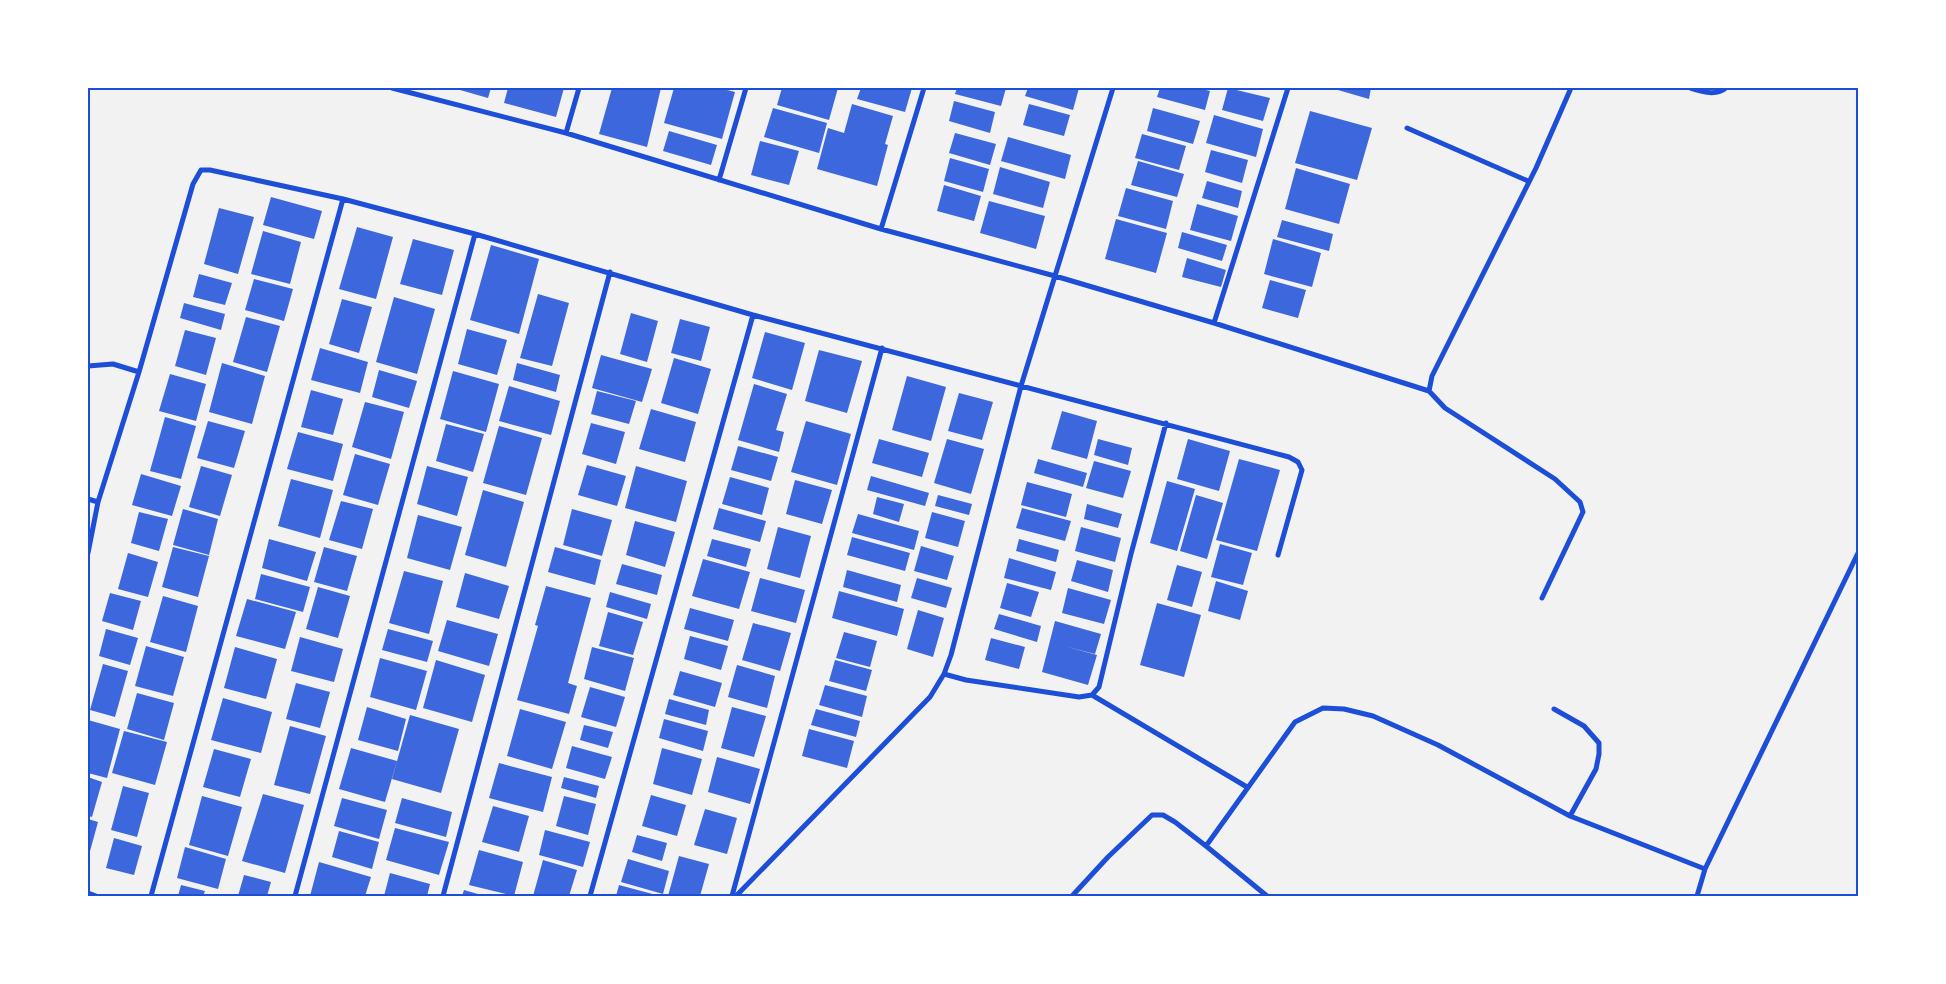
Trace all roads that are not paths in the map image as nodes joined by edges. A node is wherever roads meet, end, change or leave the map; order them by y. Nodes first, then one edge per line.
1 (392, 88) edge
2 (579, 88) edge
3 (746, 88) edge
4 (924, 88) edge
5 (1113, 88) edge
6 (1288, 88) edge
7 (1571, 88) edge
8 (1690, 88) edge
9 (1726, 88) edge
10 (402, 89) edge
11 (1407, 128) dead end
12 (566, 133) junction
13 (719, 180) junction
14 (1528, 181) junction
15 (343, 199) junction
16 (881, 229) junction
17 (475, 234) junction
18 (610, 272) junction
19 (1055, 276) junction
20 (753, 315) junction
21 (1214, 322) junction
22 (882, 348) junction
23 (88, 366) edge
24 (139, 372) junction
25 (1021, 386) junction
26 (1429, 391) junction
27 (1166, 423) junction
28 (88, 499) edge
29 (98, 502) junction
30 (88, 553) edge
31 (1858, 553) edge
32 (1278, 555) dead end
33 (1542, 598) dead end
34 (944, 674) junction
35 (1092, 695) junction
36 (1554, 709) dead end
37 (1247, 787) junction
38 (1570, 816) junction
39 (1206, 846) junction
40 (1704, 869) junction
41 (88, 893) edge
42 (96, 896) edge
43 (151, 896) edge
44 (294, 896) edge
45 (444, 896) edge
46 (590, 896) edge
47 (732, 896) edge
48 (736, 896) edge
49 (1072, 896) edge
50 (1267, 896) edge
51 (1697, 896) edge

1 - 10 street
2 - 12 street
3 - 13 street
4 - 16 street
5 - 19 street
6 - 21 street
7 - 14 street
8 - 9 street
10 - 12 street
11 - 14 street
12 - 13 street
13 - 16 street
14 - 26 street
15 - 17 street
15 - 24 street
15 - 43 street
16 - 19 street
17 - 18 street
17 - 44 street
18 - 20 street
18 - 45 street
19 - 21 street
19 - 25 street
20 - 22 street
20 - 46 street
21 - 26 street
22 - 25 street
22 - 47 street
23 - 24 street
24 - 29 street
25 - 27 street
25 - 34 street
26 - 33 street
27 - 32 street
27 - 35 street
28 - 29 street
29 - 30 street
31 - 40 street
34 - 35 street
34 - 48 street
35 - 37 street
36 - 38 street
37 - 38 street
37 - 39 street
38 - 40 street
39 - 49 street
39 - 50 street
40 - 51 street
41 - 42 street

